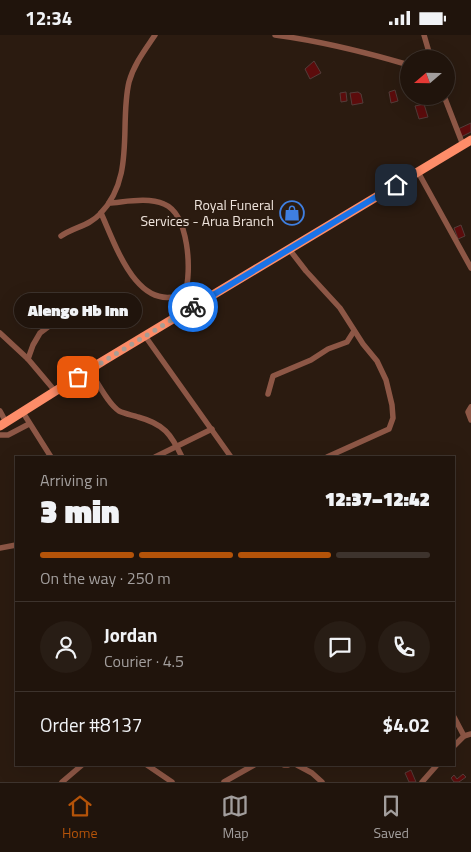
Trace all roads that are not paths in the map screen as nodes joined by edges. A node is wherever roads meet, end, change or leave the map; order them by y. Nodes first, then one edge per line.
1 (155, 35) edge
2 (275, 35) edge
3 (424, 35) edge
4 (306, 37) edge
5 (428, 50) edge
6 (400, 62) edge
7 (448, 105) edge
8 (467, 143) edge
9 (418, 172) junction
10 (109, 203) junction
11 (101, 213) junction
12 (61, 236) dead end
13 (289, 249) junction
14 (471, 268) edge
15 (185, 293) junction
16 (90, 295) dead end
17 (197, 305) junction
18 (354, 331) junction
19 (0, 333) edge
20 (145, 335) junction
21 (28, 359) junction
22 (89, 369) junction
23 (55, 391) junction
24 (268, 394) dead end
25 (471, 407) edge
26 (0, 411) edge
27 (22, 411) junction
28 (471, 420) edge
29 (3, 424) edge
30 (29, 424) junction
31 (212, 429) junction
32 (0, 435) edge
33 (177, 447) junction
34 (49, 456) edge
35 (157, 456) edge
36 (182, 456) edge
37 (230, 456) edge
38 (329, 456) edge
39 (15, 545) edge
40 (0, 548) edge
41 (455, 719) edge
42 (471, 734) edge
43 (464, 737) junction
44 (455, 745) edge
45 (81, 766) edge
46 (148, 766) edge
47 (252, 766) edge
48 (299, 766) edge
49 (436, 766) edge
50 (62, 782) edge
51 (172, 782) edge
52 (224, 782) edge
53 (322, 782) edge
54 (422, 782) edge

1 - 10 street
2 - 4 street
3 - 5 street
4 - 6 street
7 - 8 street
8 - 9 main road
9 - 13 main road
9 - 14 street
10 - 11 street
10 - 15 street
11 - 12 street
11 - 15 street
13 - 17 main road
13 - 18 street
15 - 17 street
16 - 21 street
17 - 20 main road
18 - 24 street
18 - 38 street
19 - 21 street
20 - 22 main road
20 - 31 street
21 - 23 street
22 - 23 main road
22 - 33 street
23 - 27 main road
25 - 28 street
26 - 29 street
27 - 29 main road
27 - 30 street
30 - 32 street
30 - 34 street
31 - 33 street
31 - 37 street
33 - 35 street
33 - 36 street
39 - 40 street
41 - 43 street
42 - 43 street
43 - 44 street
45 - 50 street
46 - 51 street
47 - 52 street
48 - 53 street
49 - 54 street

